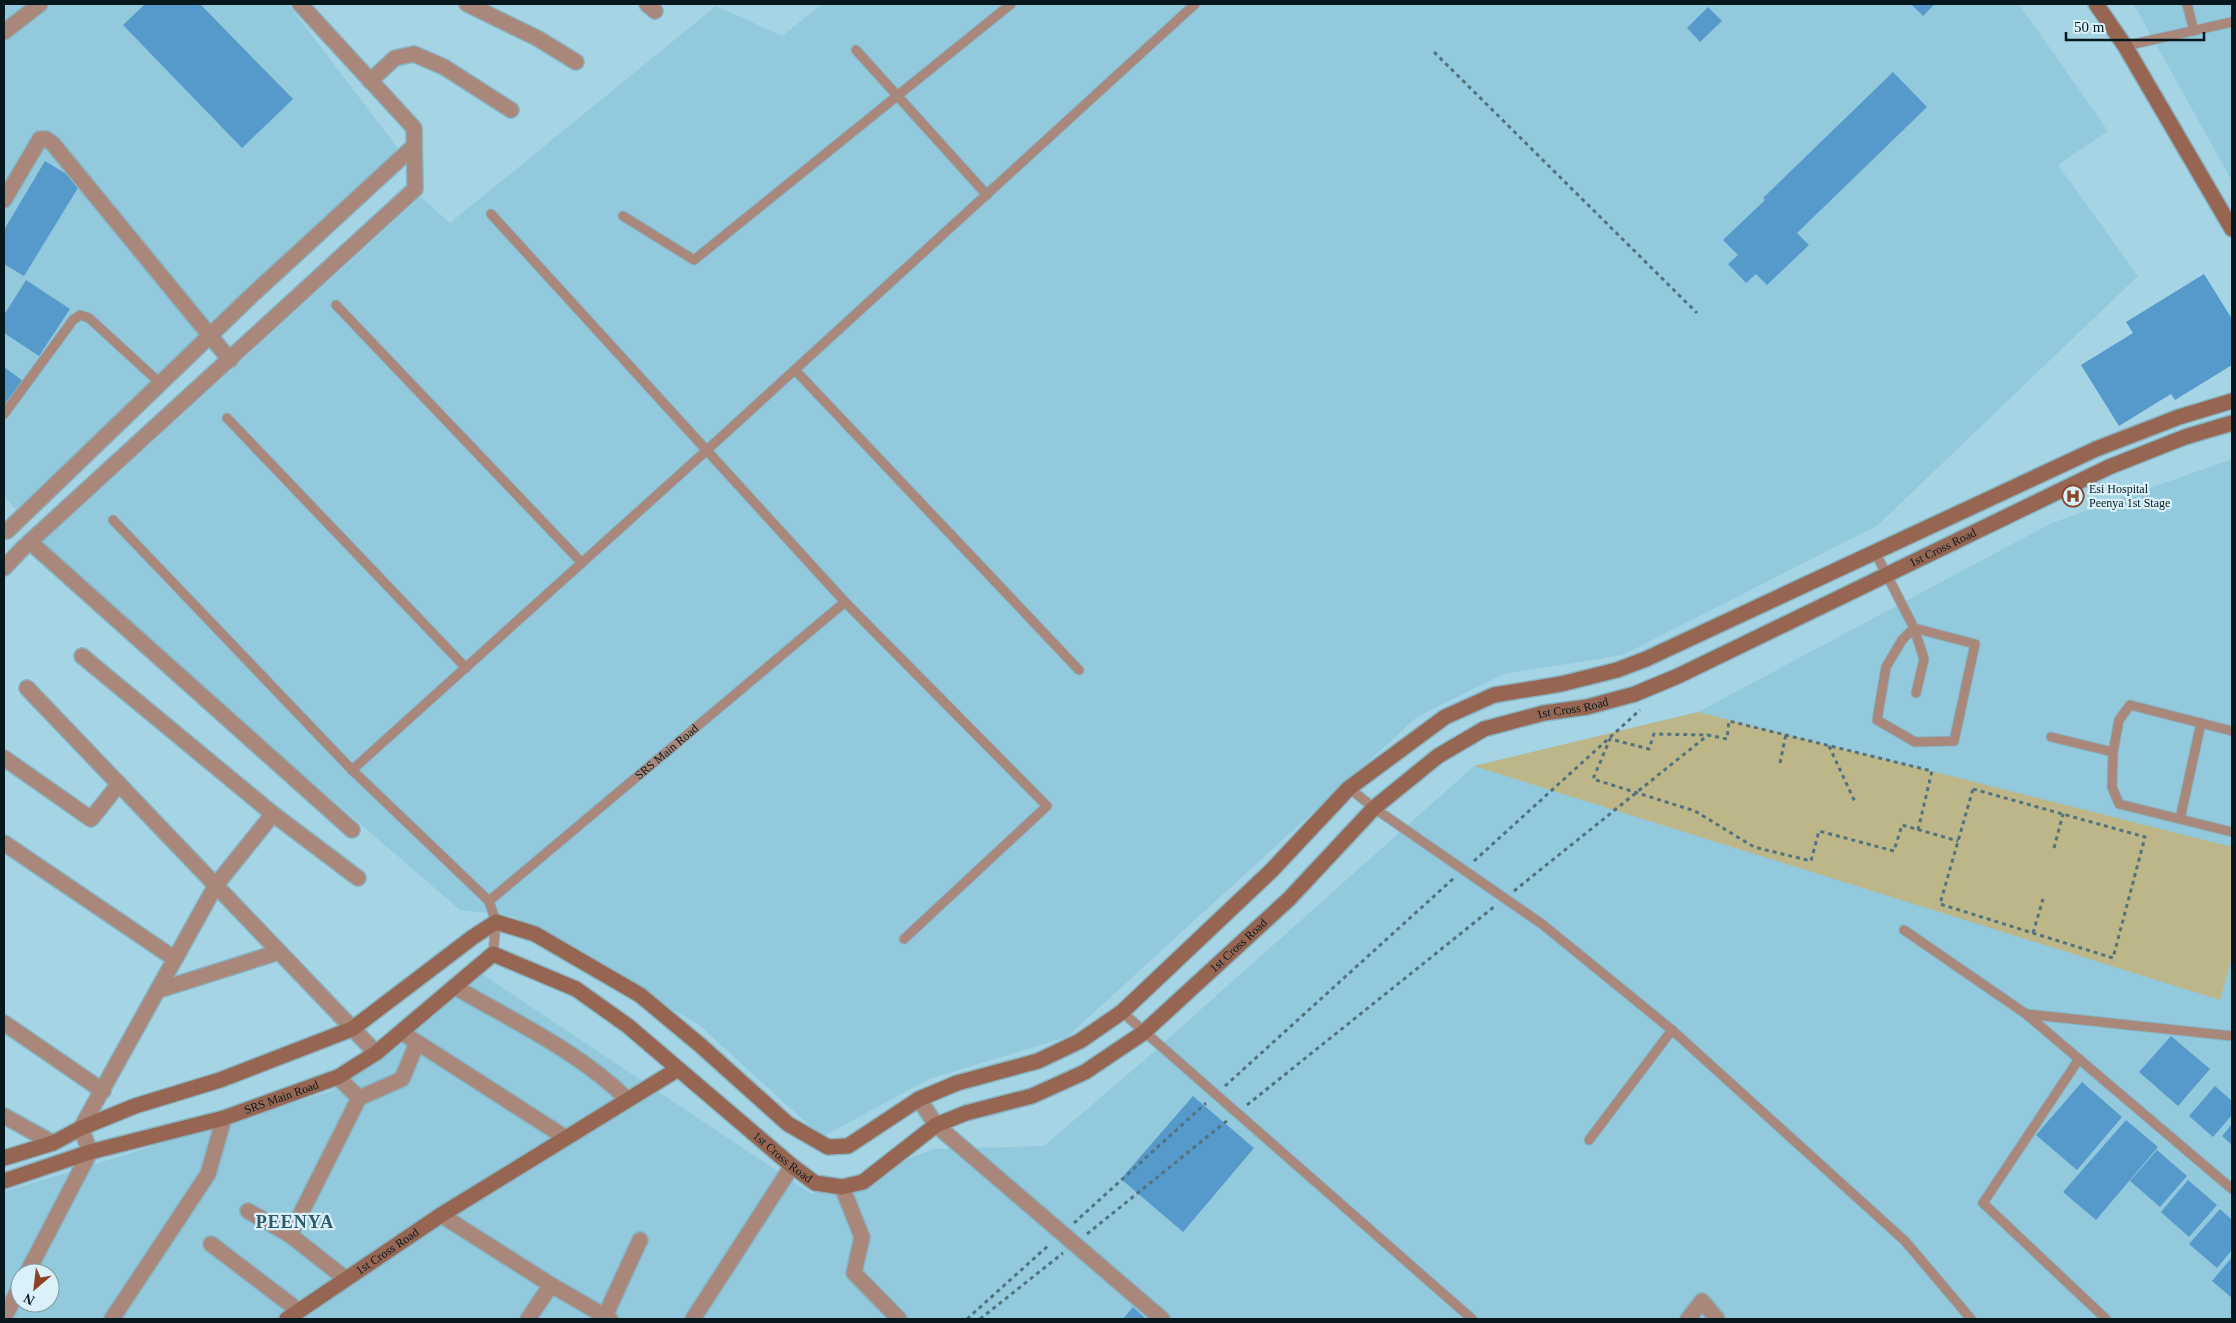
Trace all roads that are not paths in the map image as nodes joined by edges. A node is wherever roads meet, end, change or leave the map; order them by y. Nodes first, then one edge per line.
1 (40, 4) edge
2 (300, 4) edge
3 (467, 4) edge
4 (1011, 4) edge
5 (1195, 4) edge
6 (2096, 4) edge
7 (2187, 4) edge
8 (2232, 22) edge
9 (2194, 31) junction
10 (4, 32) edge
11 (2125, 46) junction
12 (856, 50) dead end
13 (576, 62) dead end
14 (370, 81) junction
15 (897, 96) junction
16 (511, 110) dead end
17 (414, 146) junction
18 (987, 195) junction
19 (4, 200) edge
20 (491, 214) dead end
21 (623, 216) dead end
22 (2232, 229) edge
23 (336, 306) dead end
24 (210, 336) junction
25 (230, 360) junction
26 (795, 370) junction
27 (160, 384) junction
28 (2232, 401) edge
29 (4, 414) edge
30 (227, 418) dead end
31 (2232, 423) edge
32 (707, 450) junction
33 (113, 520) dead end
34 (5, 530) edge
35 (26, 546) junction
36 (1876, 552) junction
37 (582, 563) junction
38 (4, 568) edge
39 (1887, 575) junction
40 (845, 602) junction
41 (1914, 628) junction
42 (82, 656) dead end
43 (466, 668) junction
44 (1079, 670) dead end
45 (28, 688) dead end
46 (1916, 693) dead end
47 (2200, 723) junction
48 (2232, 731) edge
49 (2051, 737) dead end
50 (2113, 752) junction
51 (4, 758) edge
52 (352, 770) junction
53 (119, 784) junction
54 (1349, 788) junction
55 (1374, 808) junction
56 (273, 814) junction
57 (2180, 819) junction
58 (352, 830) dead end
59 (2232, 832) edge
60 (4, 843) edge
61 (358, 878) dead end
62 (216, 885) junction
63 (489, 902) junction
64 (496, 922) junction
65 (1904, 930) dead end
66 (904, 939) dead end
67 (279, 952) junction
68 (493, 954) junction
69 (175, 959) junction
70 (455, 987) junction
71 (159, 990) junction
72 (1122, 1012) junction
73 (2026, 1014) junction
74 (4, 1023) edge
75 (352, 1029) junction
76 (1672, 1030) junction
77 (401, 1032) junction
78 (1143, 1033) junction
79 (2232, 1036) edge
80 (417, 1043) junction
81 (376, 1053) junction
82 (2079, 1059) junction
83 (678, 1069) junction
84 (338, 1077) junction
85 (103, 1091) junction
86 (359, 1098) junction
87 (919, 1099) junction
88 (628, 1100) junction
89 (4, 1116) edge
90 (224, 1118) junction
91 (936, 1126) junction
92 (81, 1128) junction
93 (566, 1138) junction
94 (1589, 1140) dead end
95 (53, 1143) junction
96 (90, 1152) junction
97 (4, 1158) edge
98 (792, 1166) junction
99 (4, 1181) edge
100 (842, 1187) junction
101 (2232, 1189) edge
102 (248, 1211) dead end
103 (441, 1215) junction
104 (290, 1236) junction
105 (640, 1240) dead end
106 (211, 1244) dead end
107 (32, 1263) edge
108 (346, 1280) junction
109 (551, 1285) junction
110 (10, 1306) edge
111 (586, 1313) edge
112 (293, 1315) edge
113 (4, 1318) edge
114 (607, 1318) edge
115 (112, 1319) edge
116 (528, 1319) edge
117 (693, 1319) edge
118 (899, 1319) edge
119 (1162, 1319) edge
120 (1472, 1319) edge
121 (1688, 1319) edge
122 (1717, 1319) edge
123 (1971, 1319) edge
124 (2106, 1319) edge

1 - 10 street
2 - 14 street
3 - 13 street
4 - 15 lane
5 - 18 lane
6 - 11 street
7 - 9 lane
8 - 9 lane
9 - 11 lane
11 - 22 street
12 - 15 lane
14 - 16 street
14 - 17 street
15 - 18 lane
15 - 21 lane
17 - 24 street
17 - 25 street
18 - 26 lane
19 - 24 street
20 - 32 lane
23 - 37 lane
24 - 25 street
24 - 27 street
25 - 35 street
26 - 32 lane
26 - 44 lane
27 - 29 lane
27 - 34 street
28 - 36 street
30 - 43 lane
31 - 39 street, 1st Cross Road
32 - 37 lane
32 - 40 lane
33 - 52 lane
34 - 35 street
35 - 38 street
35 - 58 street
36 - 39 lane
36 - 54 street
37 - 43 lane
39 - 41 lane
39 - 55 street, 1st Cross Road
40 - 63 lane, SRS Main Road
40 - 66 lane
41 - 41 lane
41 - 46 lane
42 - 56 street
43 - 52 lane
45 - 53 street
47 - 48 lane
47 - 50 lane
47 - 57 lane
49 - 50 lane
50 - 57 lane
51 - 53 street
52 - 63 lane
53 - 62 street
54 - 55 lane
54 - 72 street
55 - 76 lane
55 - 78 street, 1st Cross Road
56 - 61 street
56 - 62 street
57 - 59 lane
60 - 69 street
62 - 67 street
62 - 69 street
63 - 64 lane
64 - 68 lane
64 - 75 street
64 - 87 street
65 - 73 lane
67 - 71 street
67 - 75 street
68 - 70 street, SRS Main Road
68 - 83 street
69 - 71 street
70 - 77 street, SRS Main Road
70 - 88 street
71 - 85 street
72 - 78 lane
72 - 87 street
73 - 79 lane
73 - 82 lane
74 - 85 street
75 - 81 street
75 - 92 street
76 - 94 lane
76 - 123 lane
77 - 80 street
77 - 81 street, SRS Main Road
78 - 91 street, 1st Cross Road
78 - 120 lane
80 - 86 street
80 - 93 street
81 - 84 street, SRS Main Road
82 - 101 lane
82 - 124 lane
83 - 88 street, 1st Cross Road
83 - 98 street, 1st Cross Road
84 - 86 street
84 - 90 street, SRS Main Road
85 - 92 street
86 - 104 street
87 - 91 street
88 - 93 street, 1st Cross Road
89 - 95 street
90 - 96 street, SRS Main Road
90 - 115 street
91 - 100 street, 1st Cross Road
91 - 119 street
92 - 95 street
92 - 96 street
93 - 103 street, 1st Cross Road
95 - 97 street
96 - 99 street, SRS Main Road
96 - 107 street
98 - 100 street, 1st Cross Road
98 - 117 street
100 - 118 street
102 - 104 street
103 - 108 street, 1st Cross Road
103 - 109 street
104 - 108 street
105 - 114 street
106 - 112 street
108 - 112 street, 1st Cross Road
109 - 111 street
109 - 116 street
110 - 113 street
111 - 114 street
121 - 122 street

